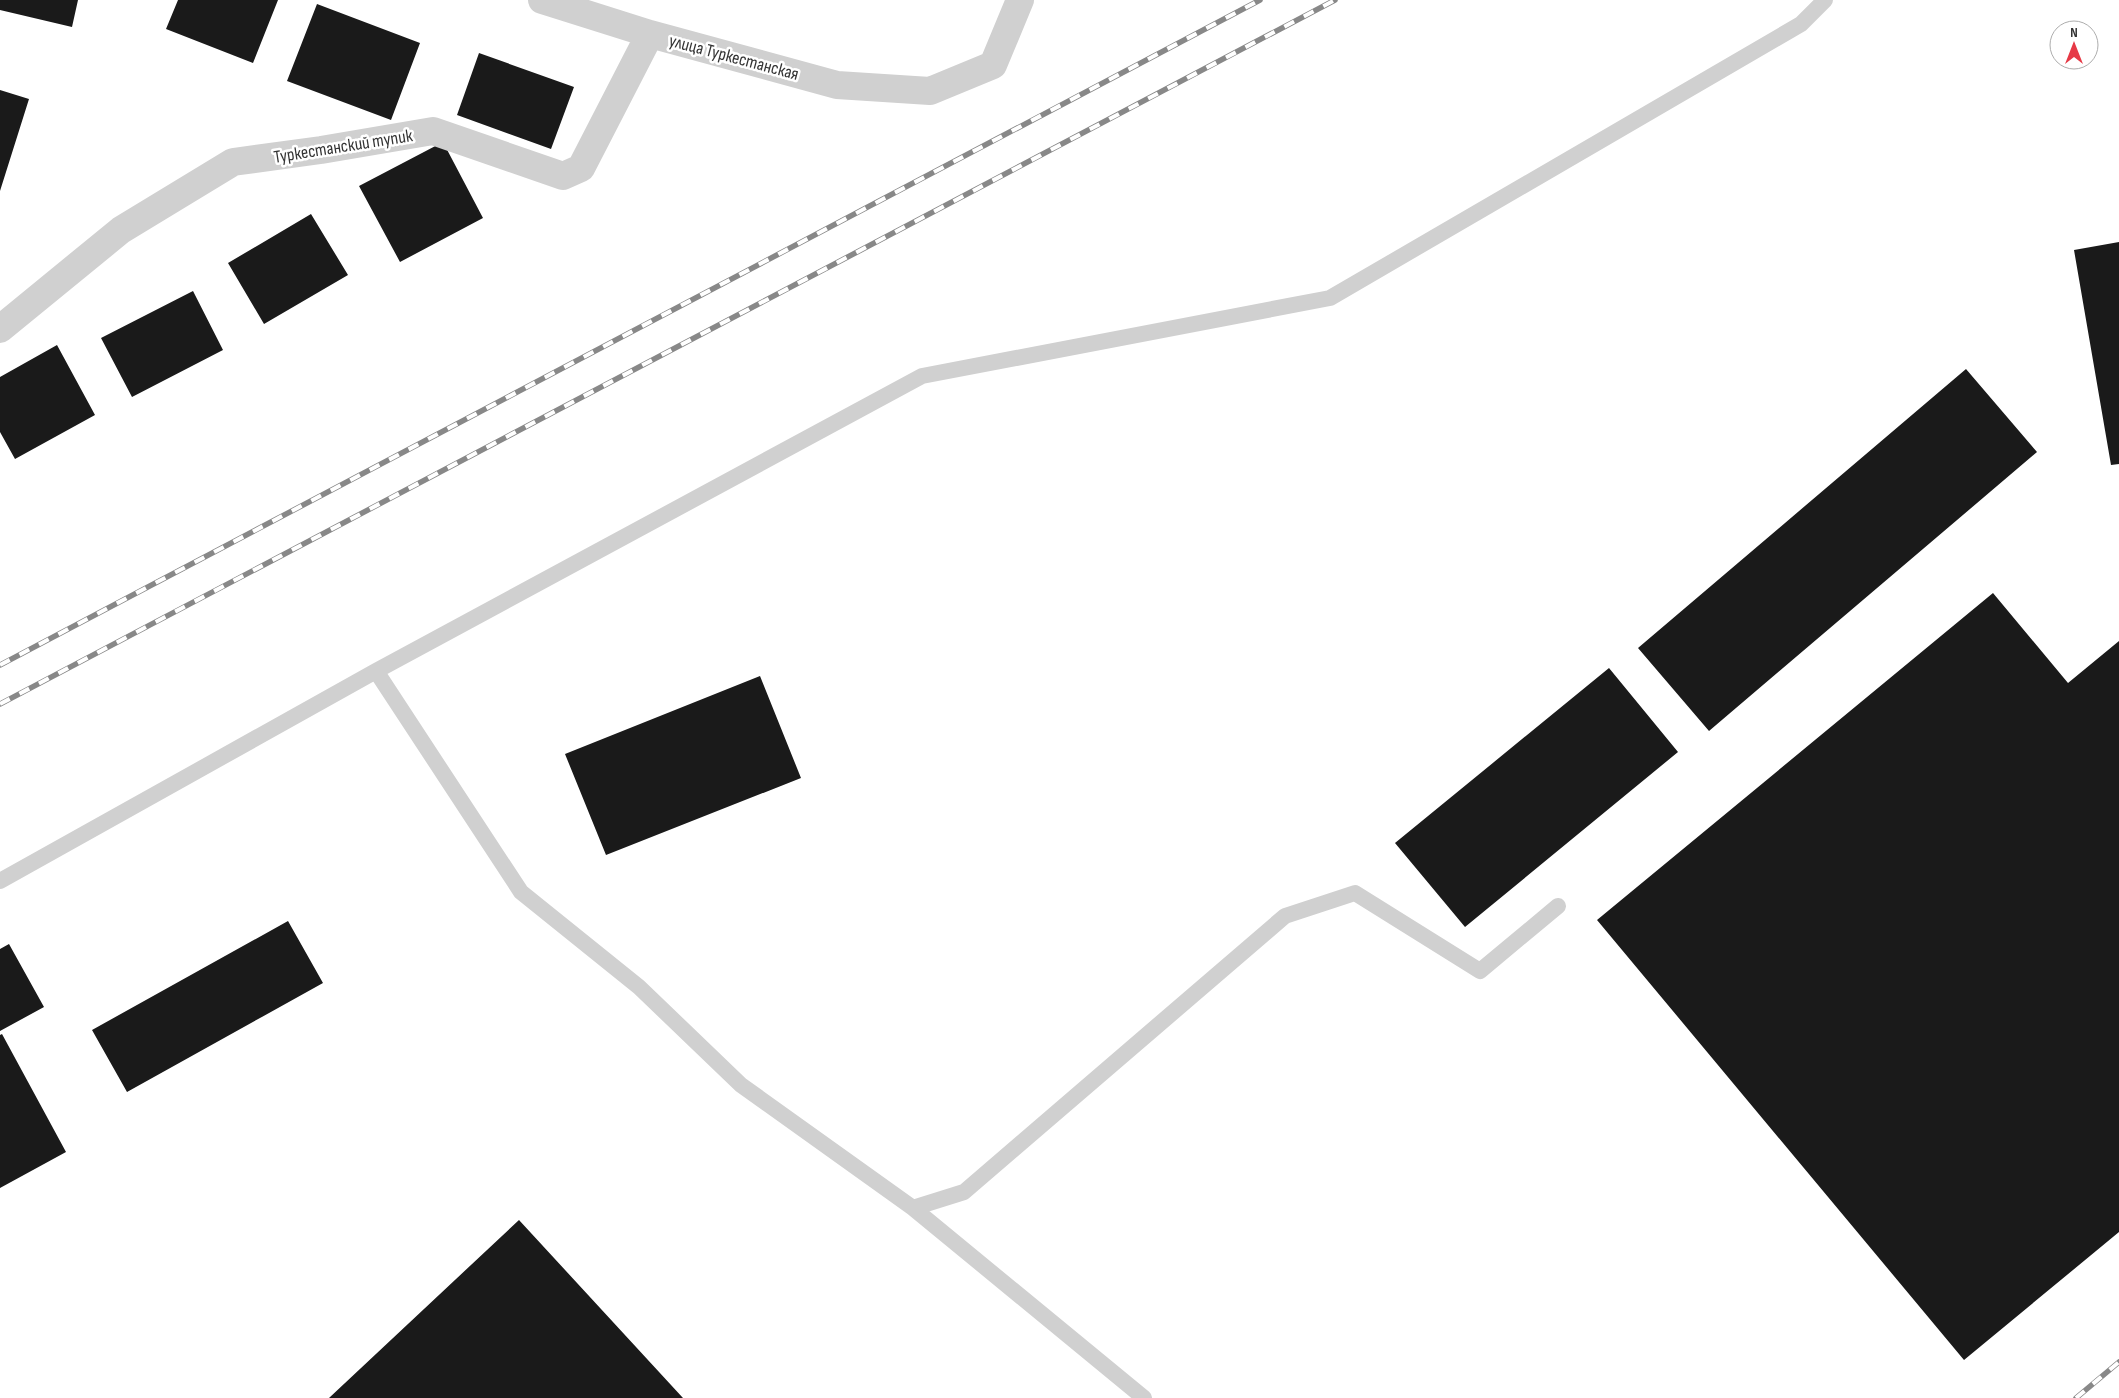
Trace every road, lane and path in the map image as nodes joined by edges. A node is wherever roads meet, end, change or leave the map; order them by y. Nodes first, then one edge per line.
1 (542, 0) edge
2 (1020, 0) edge
3 (1825, 0) edge
4 (650, 34) junction
5 (0, 328) edge
6 (376, 671) junction
7 (0, 881) edge
8 (1558, 906) dead end
9 (913, 1208) junction
10 (1144, 1398) edge

1 - 4 street, улица Туркестанская
2 - 4 street, улица Туркестанская
3 - 6 lane
4 - 5 street, Туркестанский тупик
6 - 7 lane
6 - 9 lane
8 - 9 lane
9 - 10 lane

